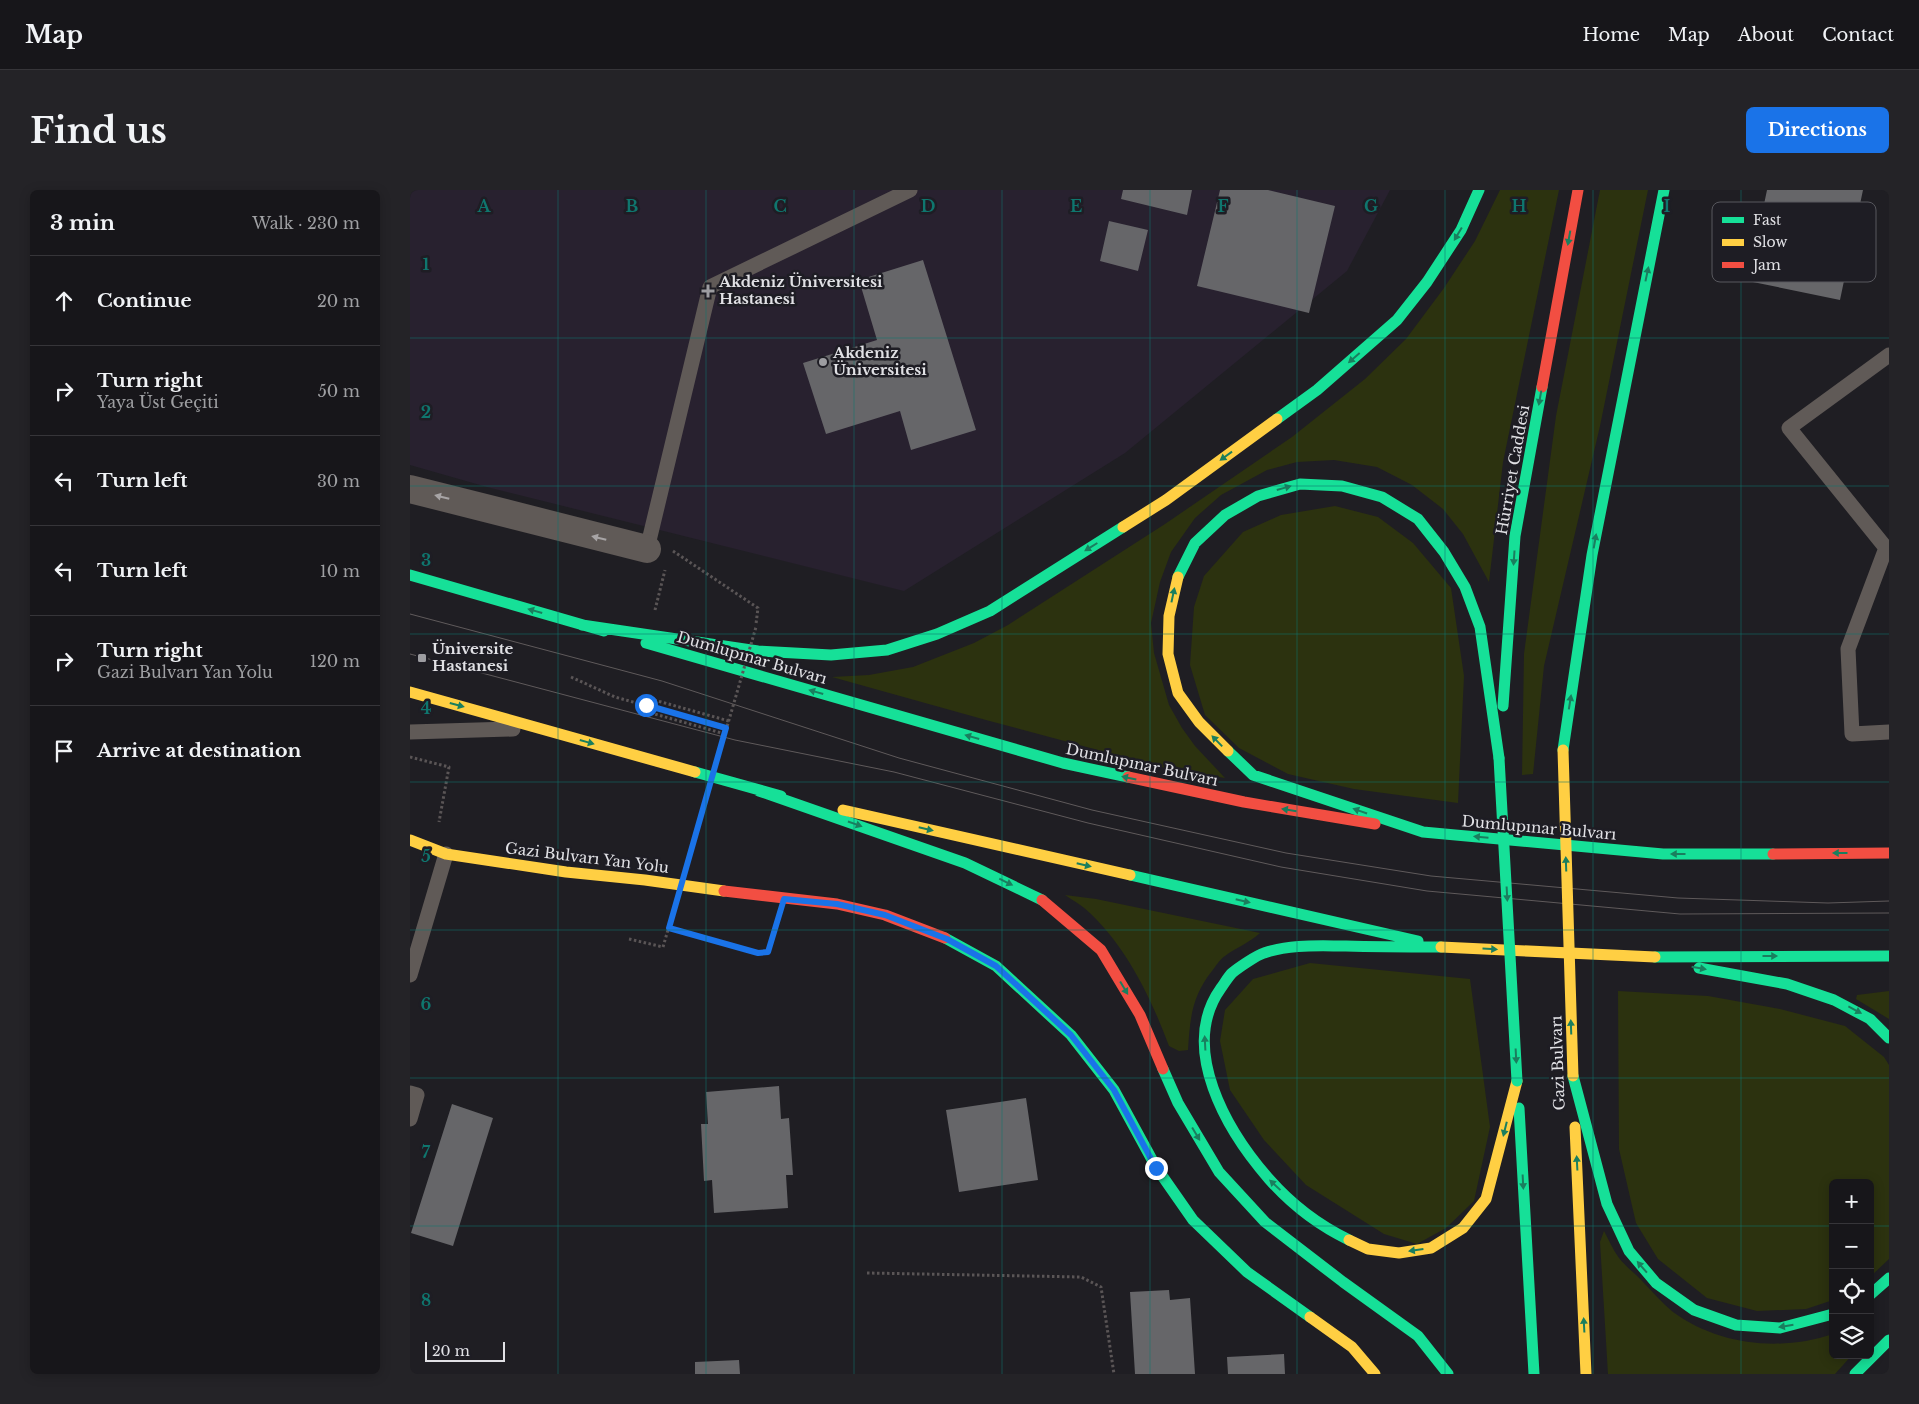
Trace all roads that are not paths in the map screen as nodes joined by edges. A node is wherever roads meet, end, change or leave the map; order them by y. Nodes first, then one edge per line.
1 (910, 190) edge
2 (1479, 190) edge
3 (1578, 190) edge
4 (1664, 190) edge
5 (1663, 257) dead end
6 (1889, 354) edge
7 (1623, 390) junction
8 (410, 489) edge
9 (660, 558) joint
10 (410, 575) edge
11 (582, 625) junction
12 (410, 692) edge
13 (540, 728) junction
14 (410, 732) edge
15 (1889, 732) edge
16 (1499, 758) junction
17 (759, 791) junction
18 (1423, 832) junction
19 (410, 840) edge
20 (440, 852) junction
21 (1889, 853) edge
22 (1441, 947) junction
23 (1889, 956) edge
24 (1633, 957) junction
25 (410, 975) edge
26 (1889, 1038) edge
27 (1573, 1076) junction
28 (1517, 1081) junction
29 (410, 1093) edge
30 (410, 1120) edge
31 (1889, 1278) edge
32 (1874, 1291) edge
33 (1829, 1316) edge
34 (1889, 1340) edge
35 (1375, 1374) edge
36 (1448, 1374) edge
37 (1534, 1374) edge
38 (1586, 1374) edge
39 (1855, 1374) edge

1 - 9 lane
2 -> 11 main road
3 -> 16 main road, Hürriyet Caddesi
7 -> 4 main road
5 - 7 main road
6 - 15 lane
27 -> 7 main road, Gazi Bulvarı, bridge
9 -> 8 street
11 -> 10 main road, Dumlupınar Bulvarı
18 -> 11 main road, Dumlupınar Bulvarı
12 -> 13 main road
13 - 14 lane
13 -> 17 main road
18 -> 16 main road
16 -> 28 main road, bridge
17 -> 22 main road
17 -> 36 main road
21 -> 18 main road, Dumlupınar Bulvarı
19 - 20 main road, Gazi Bulvarı Yan Yolu
20 - 25 lane
20 - 35 main road, Gazi Bulvarı Yan Yolu
22 -> 24 main road
28 -> 22 main road
24 -> 23 main road
24 -> 26 main road
33 -> 27 main road
38 -> 27 main road, Gazi Bulvarı
28 -> 37 main road
29 - 30 lane
31 - 32 main road
34 - 39 main road

